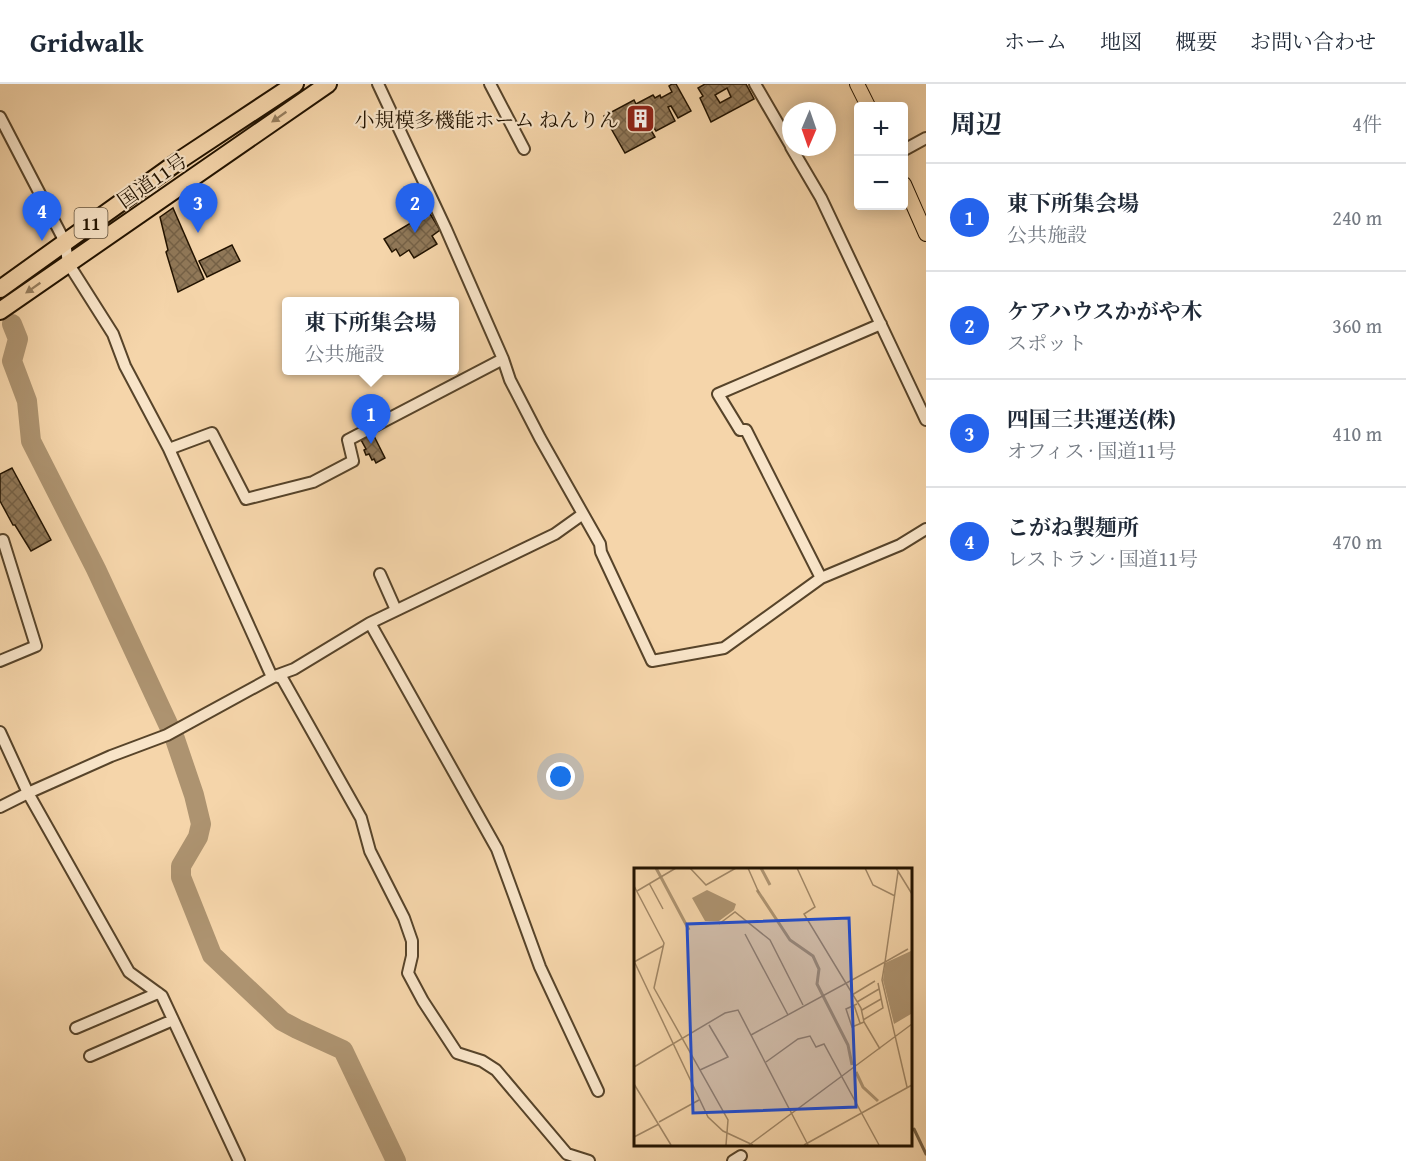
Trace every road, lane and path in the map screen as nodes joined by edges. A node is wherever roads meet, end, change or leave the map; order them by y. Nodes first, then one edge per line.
1 (295, 84) edge
2 (328, 84) edge
3 (378, 84) edge
4 (490, 84) edge
5 (755, 84) edge
6 (857, 84) edge
7 (866, 102) edge
8 (0, 117) edge
9 (782, 131) edge
10 (926, 138) edge
11 (908, 147) edge
12 (524, 149) dead end
13 (796, 156) edge
14 (908, 195) edge
15 (926, 234) edge
16 (64, 242) junction
17 (68, 263) junction
18 (0, 289) edge
19 (0, 311) edge
20 (881, 324) junction
21 (503, 359) junction
22 (926, 420) edge
23 (169, 449) junction
24 (583, 514) junction
25 (926, 529) edge
26 (0, 541) edge
27 (380, 574) dead end
28 (821, 578) junction
29 (396, 610) junction
30 (370, 623) junction
31 (0, 661) edge
32 (273, 676) junction
33 (0, 732) edge
34 (28, 793) junction
35 (0, 807) edge
36 (158, 993) junction
37 (173, 1020) junction
38 (76, 1028) dead end
39 (90, 1056) dead end
40 (598, 1091) dead end
41 (239, 1161) edge
42 (589, 1161) edge

1 - 16 highway, 国道11号 / 11
2 -> 17 highway, 国道11号 / 11
3 - 21 street
4 - 12 street
5 - 9 street
6 - 7 main road
8 - 16 street
10 - 11 street
13 - 20 street
14 - 15 main road
16 - 17 street
16 - 18 highway, 国道11号 / 11
17 -> 19 highway, 国道11号 / 11
17 - 23 street
20 - 22 street
20 - 28 street
21 - 23 street
21 - 24 street
23 - 32 street
24 - 28 street
24 - 29 street
25 - 28 street
26 - 31 street
27 - 29 street
29 - 30 street
30 - 32 street
30 - 40 street
32 - 34 street
32 - 42 street
33 - 34 street
34 - 35 street
34 - 36 street
36 - 37 street
36 - 38 street
37 - 39 street
37 - 41 street

